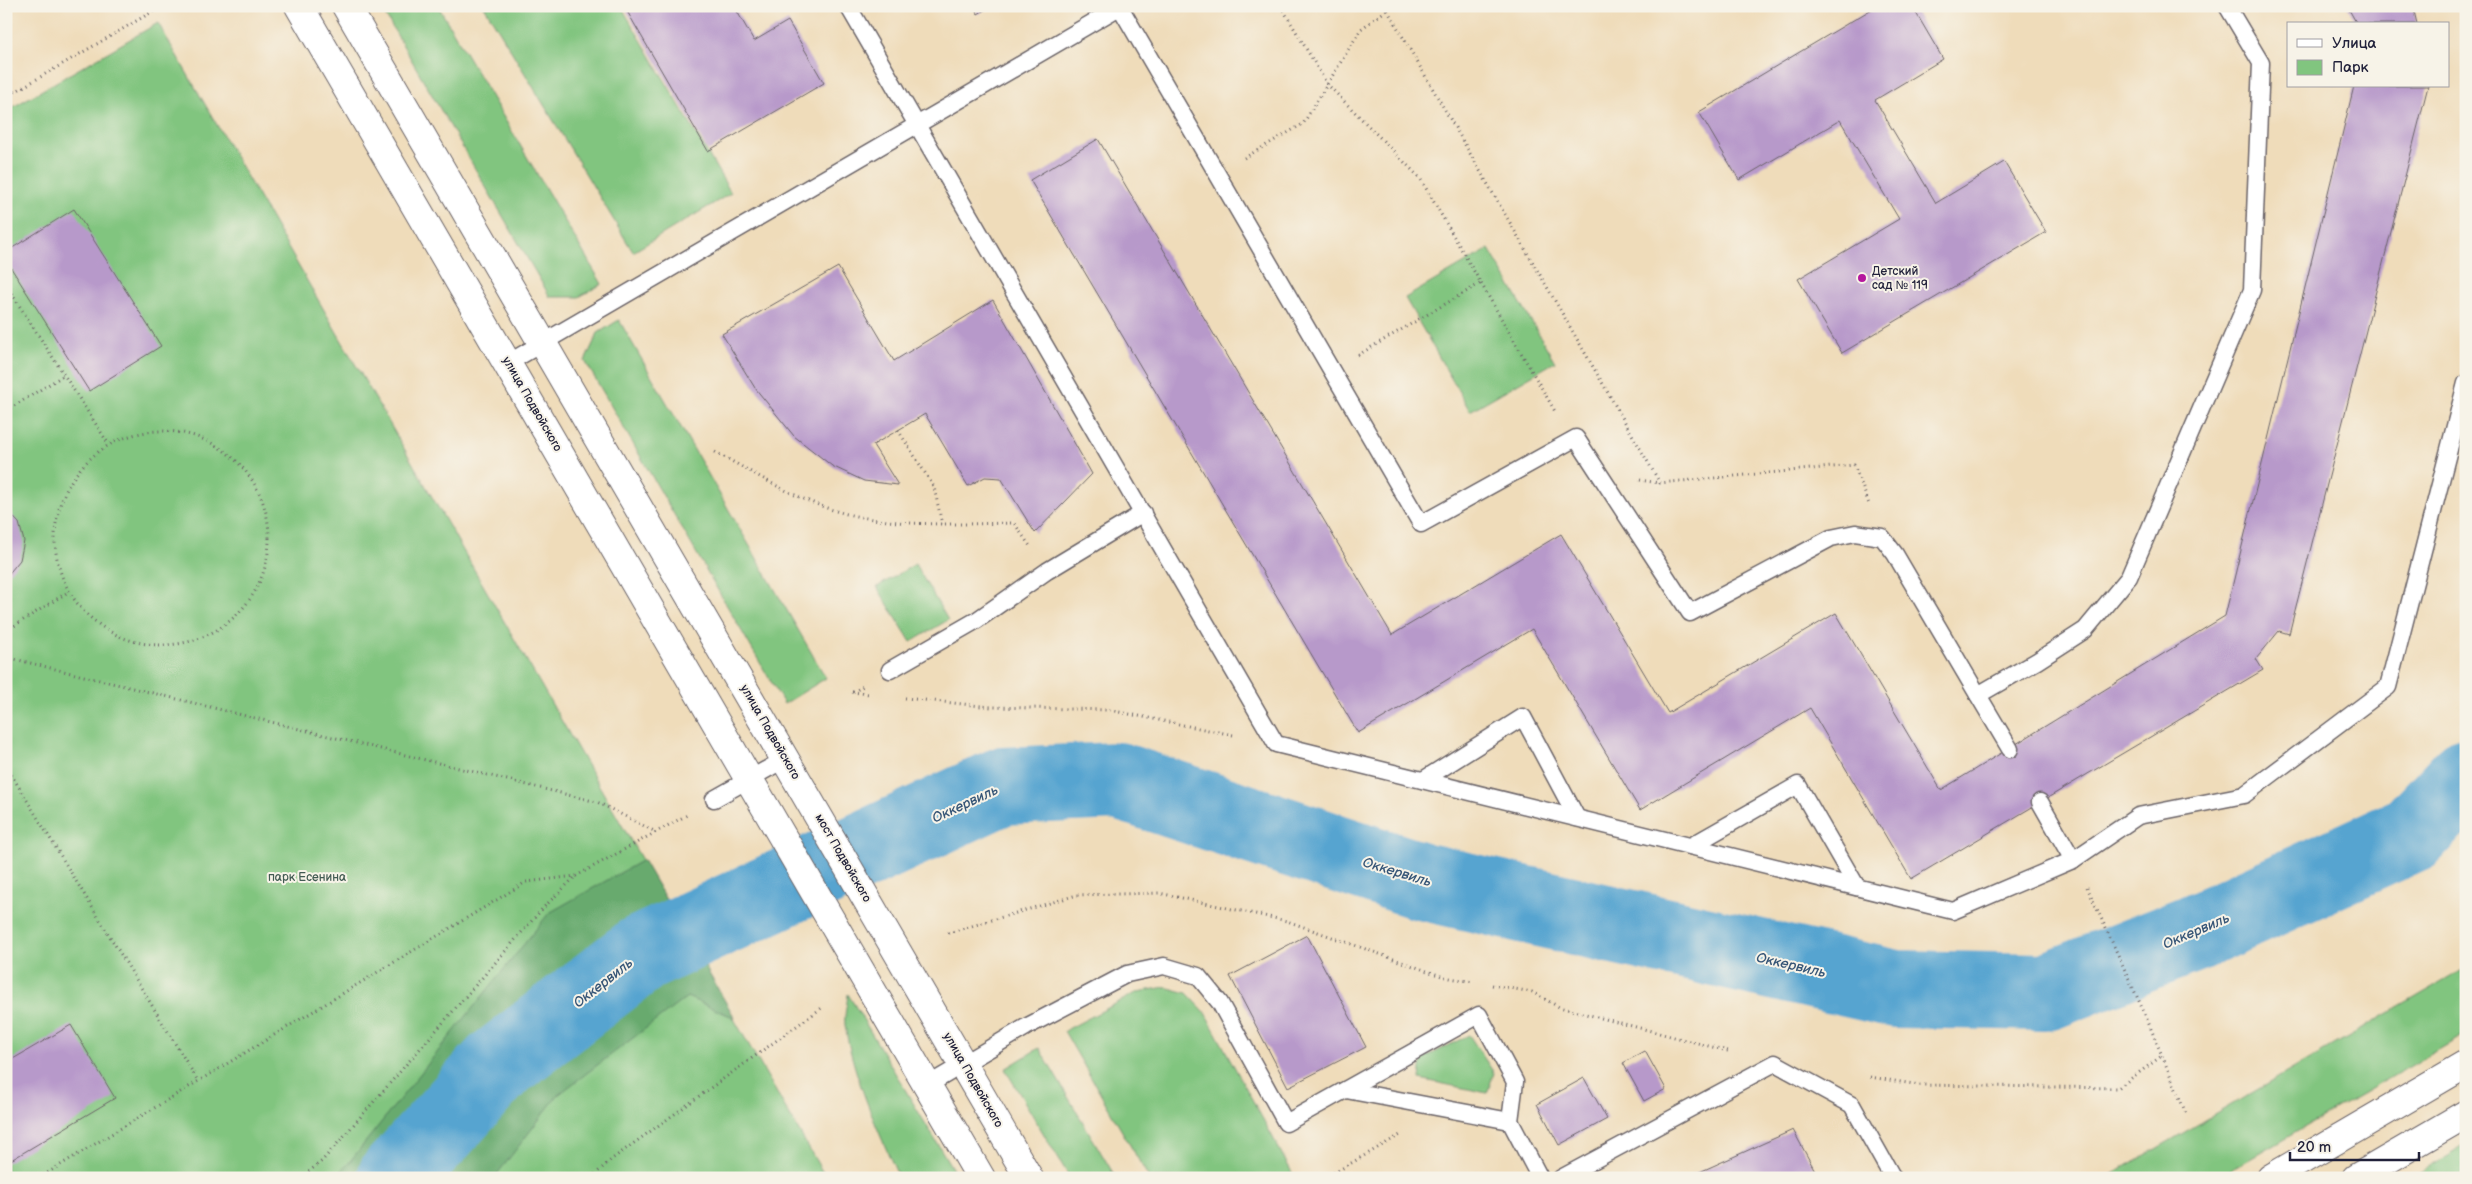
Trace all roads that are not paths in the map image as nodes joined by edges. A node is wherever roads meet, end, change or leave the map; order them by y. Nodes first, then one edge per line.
1 (300, 6) edge
2 (346, 6) edge
3 (848, 6) edge
4 (1120, 6) edge
5 (2227, 6) edge
6 (917, 124) junction
7 (543, 342) junction
8 (508, 364) junction
9 (2466, 383) edge
10 (1143, 513) junction
11 (890, 670) dead end
12 (1978, 695) junction
13 (2010, 749) dead end
14 (785, 759) junction
15 (750, 779) junction
16 (1422, 780) junction
17 (800, 784) joint
18 (714, 799) road end
19 (2040, 802) dead end
20 (1577, 818) junction
21 (1691, 846) junction
22 (2073, 860) junction
23 (1857, 887) junction
24 (886, 931) joint
25 (2466, 1064) edge
26 (964, 1065) junction
27 (928, 1085) junction
28 (1346, 1090) junction
29 (2466, 1114) edge
30 (1510, 1121) junction
31 (981, 1178) edge
32 (1030, 1178) edge
33 (1540, 1178) edge
34 (1561, 1178) edge
35 (1893, 1178) edge
36 (2271, 1178) edge
37 (2356, 1178) edge

1 - 8 street, улица Подвойского
2 - 7 street, улица Подвойского
3 - 6 lane
4 - 6 lane
4 - 12 lane
5 - 12 lane
6 - 7 lane
6 - 10 lane
7 - 8 lane
7 - 14 street, улица Подвойского
8 - 15 street, улица Подвойского
9 - 22 lane
10 - 11 lane
10 - 16 lane
12 - 13 lane
14 - 15 lane
14 - 17 street, улица Подвойского
15 - 18 lane
15 - 27 street, улица Подвойского
16 - 20 lane
16 - 20 lane
17 - 24 street, мост Подвойского
19 - 22 lane
20 - 21 lane
21 - 23 lane
21 - 23 lane
22 - 23 lane
24 - 26 street, улица Подвойского
25 - 36 street
26 - 27 lane
26 - 28 lane
26 - 32 street, улица Подвойского
27 - 31 street
28 - 30 lane
28 - 30 lane
29 - 37 street
30 - 33 lane
34 - 35 lane

